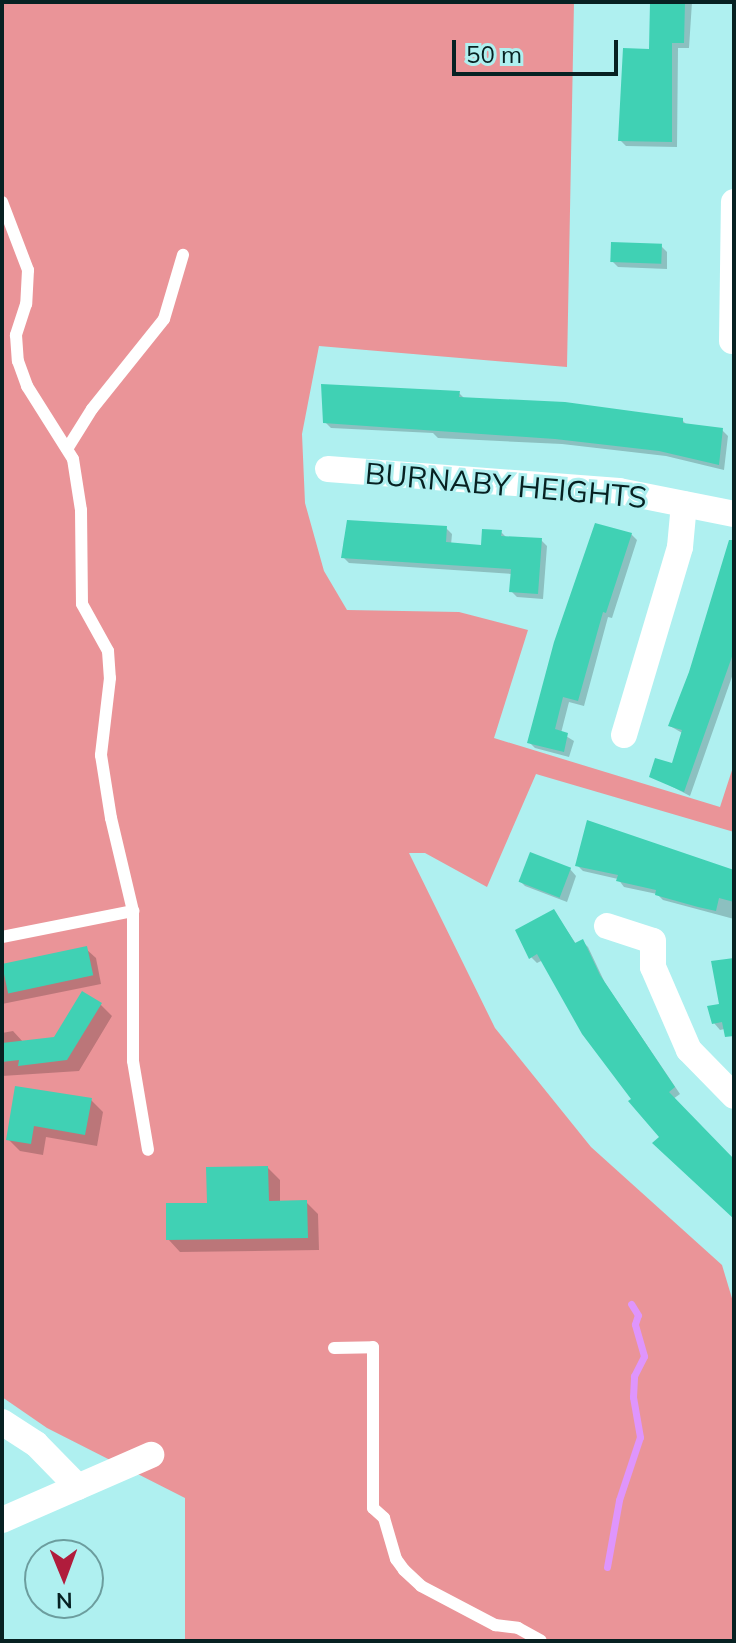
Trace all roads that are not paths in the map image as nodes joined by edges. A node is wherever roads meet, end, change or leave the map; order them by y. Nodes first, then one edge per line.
1 (2, 202) edge
2 (734, 202) edge
3 (183, 255) dead end
4 (732, 341) dead end
5 (67, 449) junction
6 (328, 469) dead end
7 (684, 504) junction
8 (734, 514) edge
9 (624, 735) dead end
10 (133, 911) junction
11 (607, 926) dead end
12 (2, 937) edge
13 (734, 1096) edge
14 (148, 1150) dead end
15 (334, 1348) dead end
16 (2, 1422) edge
17 (151, 1455) dead end
18 (78, 1487) junction
19 (2, 1520) edge
20 (541, 1641) edge

1 - 5 lane
2 - 4 street
3 - 5 lane
5 - 10 lane
6 - 7 street, BURNABY HEIGHTS
7 - 8 street, BURNABY HEIGHTS
7 - 9 street, BURNABY HEIGHTS
10 - 12 lane
10 - 14 lane
11 - 13 street
15 - 20 lane
16 - 18 street
17 - 18 street
18 - 19 street

